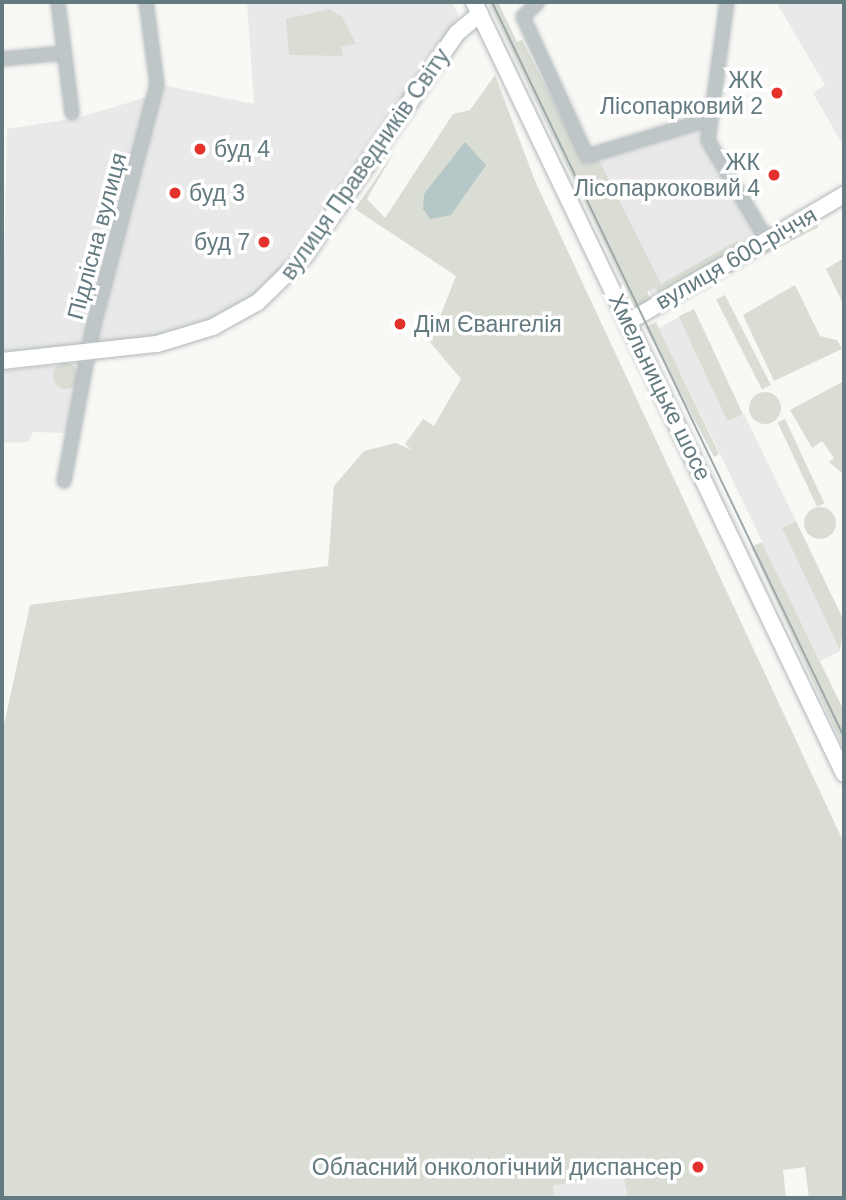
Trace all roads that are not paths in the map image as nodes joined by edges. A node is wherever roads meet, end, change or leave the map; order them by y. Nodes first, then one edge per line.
1 (58, 2) edge
2 (146, 2) edge
3 (538, 2) edge
4 (727, 2) edge
5 (477, 8) edge
6 (65, 53) junction
7 (2, 59) edge
8 (72, 113) dead end
9 (706, 120) junction
10 (844, 195) edge
11 (767, 240) junction
12 (628, 322) junction
13 (88, 354) junction
14 (2, 361) edge
15 (64, 481) dead end
16 (844, 774) edge

1 - 6 street
2 - 13 street, Підлісна вулиця
3 - 9 street
4 - 9 street
5 - 12 main road, Хмельницьке шосе
5 - 13 main road, вулиця Праведників Світу
6 - 7 street
6 - 8 street
9 - 11 street
10 - 11 main road, вулиця 600-річчя
11 - 12 main road, вулиця 600-річчя
12 - 16 main road, Хмельницьке шосе
13 - 14 main road, вулиця Праведників Світу
13 - 15 street, Підлісна вулиця

